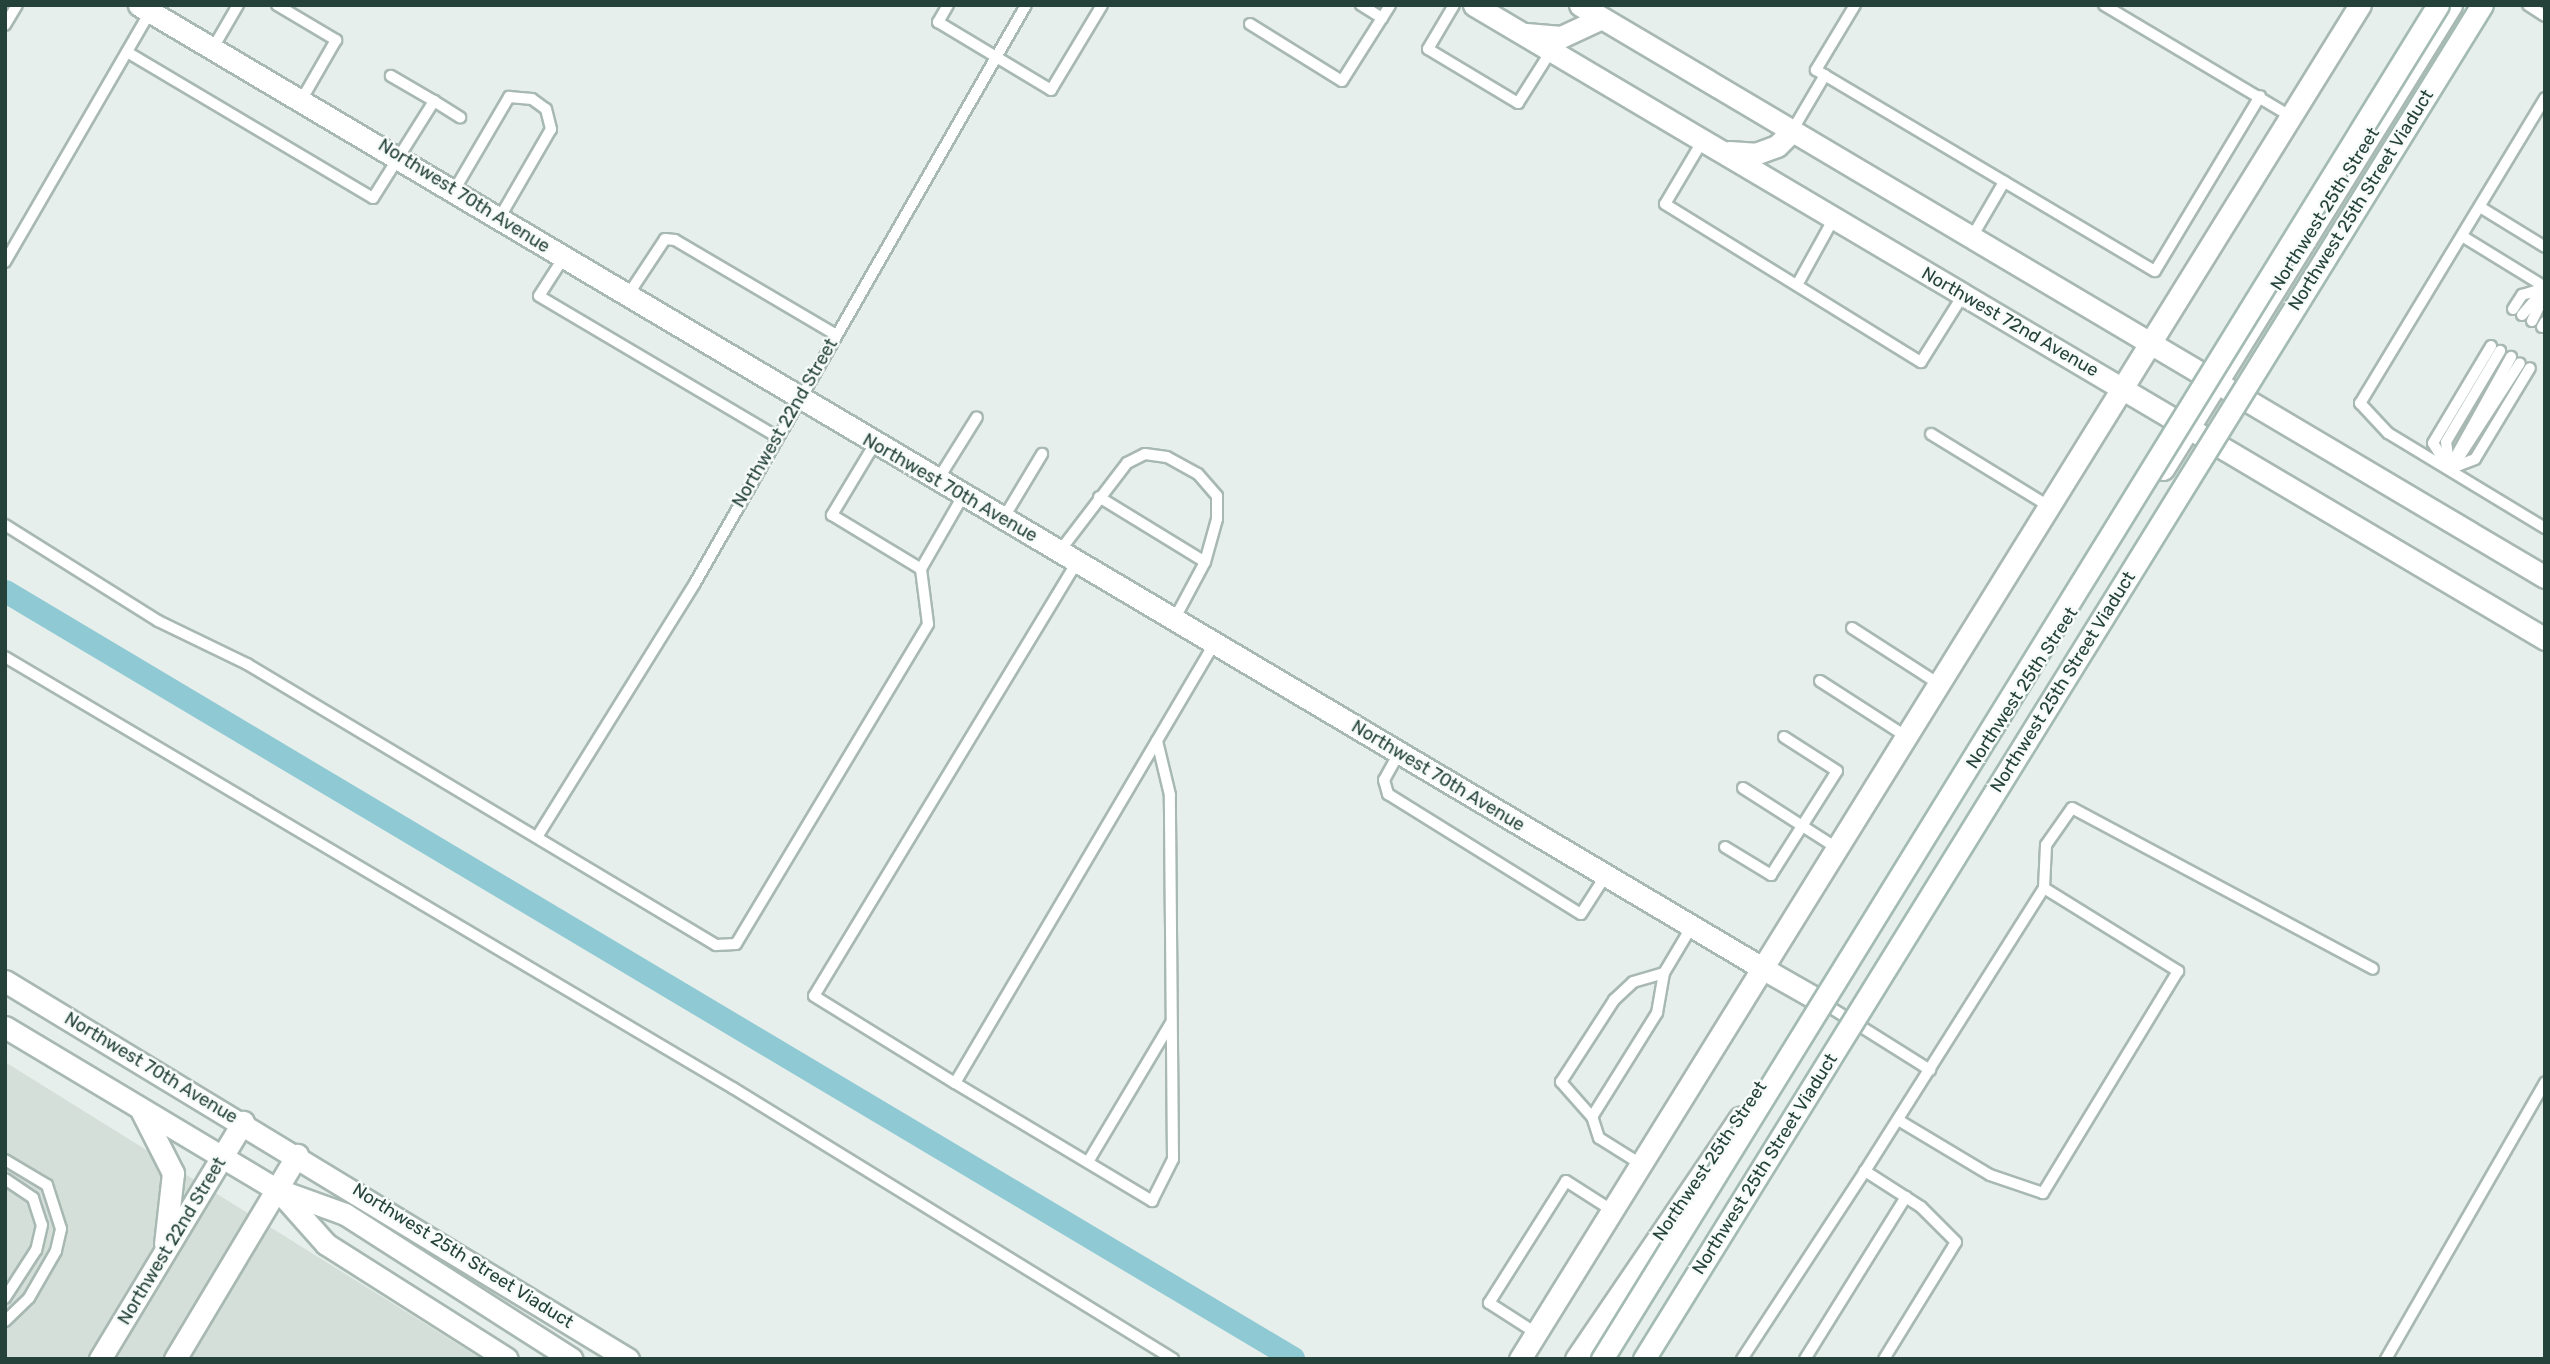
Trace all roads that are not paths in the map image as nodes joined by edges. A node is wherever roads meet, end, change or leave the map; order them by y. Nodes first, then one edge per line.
1 (17, 5) edge
2 (238, 5) edge
3 (277, 5) edge
4 (948, 5) edge
5 (1026, 5) edge
6 (1102, 5) edge
7 (1361, 5) edge
8 (1390, 5) edge
9 (1454, 5) edge
10 (1474, 5) edge
11 (1580, 5) edge
12 (1855, 5) edge
13 (2104, 5) edge
14 (2360, 5) edge
15 (2438, 5) edge
16 (2451, 5) edge
17 (2482, 5) edge
18 (2529, 5) edge
19 (145, 8) edge
20 (1606, 12) edge
21 (2545, 16) edge
22 (1382, 18) junction
23 (1250, 24) dead end
24 (5, 25) edge
25 (1521, 33) junction
26 (213, 48) junction
27 (1551, 51) junction
28 (127, 52) junction
29 (995, 55) junction
30 (1825, 75) junction
31 (391, 76) dead end
32 (2260, 96) junction
33 (302, 99) junction
34 (2545, 99) edge
35 (433, 101) junction
36 (460, 117) dead end
37 (2292, 117) junction
38 (1792, 131) junction
39 (1703, 140) junction
40 (1723, 152) junction
41 (402, 156) junction
42 (2004, 182) junction
43 (454, 189) junction
44 (2480, 207) junction
45 (500, 217) junction
46 (1834, 218) junction
47 (2462, 236) junction
48 (1972, 237) junction
49 (2545, 247) edge
50 (564, 257) junction
51 (5, 262) edge
52 (1797, 285) junction
53 (2545, 289) edge
54 (628, 295) junction
55 (1963, 295) junction
56 (2518, 312) dead end
57 (2540, 323) edge
58 (836, 335) junction
59 (2151, 344) junction
60 (2496, 348) dead end
61 (2217, 384) junction
62 (2124, 389) junction
63 (800, 398) junction
64 (977, 417) dead end
65 (2189, 428) junction
66 (1931, 434) dead end
67 (777, 437) junction
68 (874, 444) junction
69 (1042, 454) dead end
70 (2449, 469) junction
71 (937, 481) junction
72 (963, 496) junction
73 (1099, 497) junction
74 (2050, 507) junction
75 (1003, 519) junction
76 (5, 525) edge
77 (2545, 528) edge
78 (1068, 557) junction
79 (1205, 562) junction
80 (921, 569) junction
81 (2545, 577) edge
82 (1174, 620) junction
83 (1852, 628) dead end
84 (2545, 639) edge
85 (1214, 644) junction
86 (5, 657) edge
87 (1820, 681) dead end
88 (1939, 684) junction
89 (1784, 737) dead end
90 (1907, 737) junction
91 (1157, 741) junction
92 (1399, 753) junction
93 (1744, 788) dead end
94 (1802, 826) junction
95 (537, 837) junction
96 (1725, 847) dead end
97 (1837, 848) junction
98 (1606, 876) junction
99 (2044, 888) junction
100 (1692, 926) junction
101 (1762, 968) junction
102 (2373, 969) dead end
103 (1664, 973) junction
104 (5, 981) edge
105 (1820, 1001) junction
106 (1172, 1021) junction
107 (5, 1027) edge
108 (1930, 1070) junction
109 (955, 1083) junction
110 (2545, 1083) edge
111 (140, 1108) junction
112 (1592, 1117) junction
113 (1898, 1120) junction
114 (243, 1122) junction
115 (297, 1155) junction
116 (222, 1157) junction
117 (5, 1160) edge
118 (1088, 1162) junction
119 (1639, 1163) junction
120 (1865, 1171) junction
121 (5, 1179) edge
122 (276, 1189) junction
123 (1906, 1197) junction
124 (1610, 1209) junction
125 (163, 1256) junction
126 (5, 1298) edge
127 (5, 1321) edge
128 (1536, 1333) junction
129 (100, 1359) edge
130 (175, 1359) edge
131 (507, 1359) edge
132 (572, 1359) edge
133 (628, 1359) edge
134 (1173, 1359) edge
135 (1520, 1359) edge
136 (1576, 1359) edge
137 (1602, 1359) edge
138 (1644, 1359) edge
139 (1742, 1359) edge
140 (1805, 1359) edge
141 (1884, 1359) edge
142 (2386, 1359) edge

1 - 24 lane
2 - 26 lane
3 - 33 lane
4 - 29 lane
5 - 29 lane, Northwest 22nd Street
6 - 29 lane
7 - 22 lane
8 - 22 lane
9 - 27 lane
10 - 25 main road, Northwest 72nd Avenue
11 - 20 main road
12 - 30 lane
13 - 32 lane
14 - 37 main road
15 - 137 main road, Northwest 25th Street Viaduct, bridge
16 - 61 main road, Northwest 25th Street
17 - 138 main road, Northwest 25th Street Viaduct, bridge
18 - 21 lane
19 - 26 main road, Northwest 70th Avenue
19 - 28 lane
20 - 25 main road
20 - 38 main road
22 - 23 lane
25 - 27 main road, Northwest 72nd Avenue
26 - 33 main road, Northwest 70th Avenue
27 - 39 main road, Northwest 72nd Avenue
28 - 41 lane
28 - 51 lane
29 - 58 lane, Northwest 22nd Street
30 - 38 lane
30 - 42 lane
31 - 35 lane
32 - 37 lane
32 - 42 lane
33 - 41 main road, Northwest 70th Avenue
34 - 44 lane
35 - 36 lane
35 - 41 lane
37 - 59 main road
38 - 40 main road
38 - 48 main road
39 - 40 main road, Northwest 72nd Avenue
39 - 52 lane
40 - 46 main road, Northwest 72nd Avenue
41 - 43 main road, Northwest 70th Avenue
42 - 48 lane
43 - 45 main road, Northwest 70th Avenue
43 - 45 lane
44 - 47 lane
44 - 49 lane
45 - 50 main road, Northwest 70th Avenue
46 - 52 lane
46 - 55 main road, Northwest 72nd Avenue
47 - 53 lane
47 - 70 lane
48 - 59 main road
50 - 54 main road, Northwest 70th Avenue
50 - 67 lane
52 - 55 lane
53 - 56 lane
53 - 57 lane
54 - 58 lane
54 - 63 main road, Northwest 70th Avenue
55 - 62 main road, Northwest 72nd Avenue
58 - 63 lane, Northwest 22nd Street
59 - 61 main road
59 - 62 main road
60 - 70 lane
61 - 65 main road, Northwest 25th Street
61 - 81 main road
62 - 65 main road, Northwest 72nd Avenue
62 - 74 main road
63 - 67 lane, Northwest 22nd Street
63 - 68 main road, Northwest 70th Avenue
64 - 71 lane
65 - 84 main road, Northwest 72nd Avenue
65 - 105 main road, Northwest 25th Street
66 - 74 lane
67 - 95 lane, Northwest 22nd Street
68 - 71 main road, Northwest 70th Avenue
68 - 80 lane
69 - 75 lane
70 - 70 lane
70 - 77 lane
71 - 72 main road, Northwest 70th Avenue
72 - 75 main road, Northwest 70th Avenue
72 - 80 lane
73 - 78 lane
73 - 79 lane
73 - 79 lane
74 - 88 main road
75 - 78 main road, Northwest 70th Avenue
76 - 95 lane
78 - 82 main road, Northwest 70th Avenue
78 - 109 lane
79 - 82 lane
80 - 95 lane
82 - 85 main road, Northwest 70th Avenue
83 - 88 lane
85 - 91 lane
85 - 92 main road, Northwest 70th Avenue
86 - 134 lane
87 - 90 lane
88 - 90 main road
89 - 94 lane
90 - 97 main road
91 - 106 lane
91 - 109 lane
92 - 98 main road, Northwest 70th Avenue
92 - 98 lane
93 - 94 lane
94 - 96 lane
94 - 97 lane
97 - 101 main road
98 - 100 main road, Northwest 70th Avenue
99 - 102 lane
99 - 108 lane
99 - 113 lane
100 - 101 main road, Northwest 70th Avenue
100 - 103 lane
101 - 105 main road, Northwest 70th Avenue
101 - 119 main road
103 - 112 lane
103 - 112 lane
104 - 114 main road, Northwest 70th Avenue
105 - 108 lane
105 - 136 main road, Northwest 25th Street
106 - 118 lane
106 - 118 lane
107 - 111 main road
108 - 113 lane
109 - 118 lane
110 - 142 lane
111 - 116 main road
111 - 125 main road
112 - 119 lane
113 - 120 lane
114 - 115 main road, Northwest 70th Avenue
114 - 116 main road, Northwest 22nd Street
115 - 122 main road
115 - 133 main road, Northwest 25th Street Viaduct
116 - 122 main road
116 - 125 main road, Northwest 22nd Street
117 - 127 lane
119 - 124 main road
120 - 123 lane
120 - 139 lane
121 - 126 lane
122 - 130 main road
122 - 131 main road
122 - 132 main road, Northwest 25th Street Viaduct
123 - 140 lane
123 - 141 lane
124 - 128 main road
124 - 128 lane
125 - 129 main road, Northwest 22nd Street
128 - 135 main road

